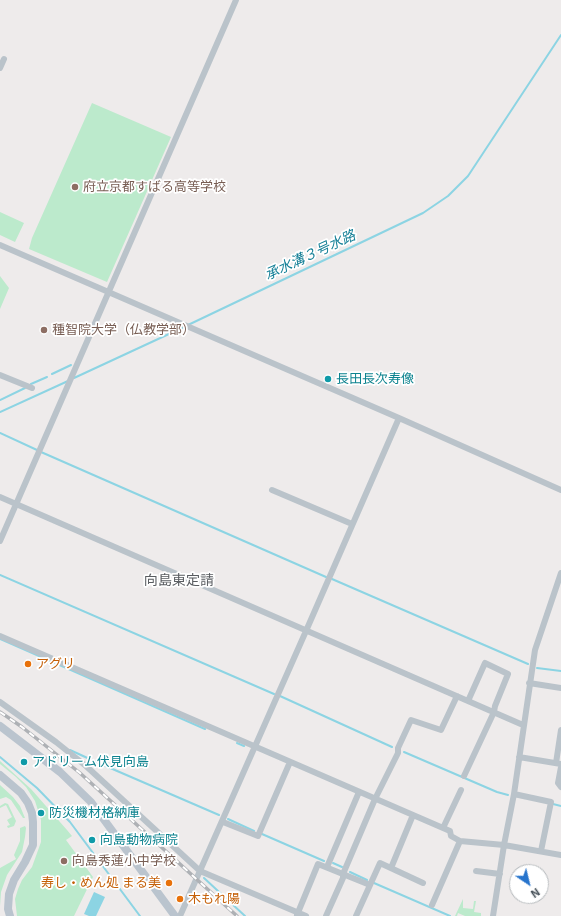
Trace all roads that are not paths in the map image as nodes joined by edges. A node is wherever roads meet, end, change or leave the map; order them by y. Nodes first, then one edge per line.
1 (236, 0) edge
2 (4, 59) dead end
3 (0, 68) edge
4 (0, 245) edge
5 (108, 292) junction
6 (0, 374) edge
7 (32, 388) dead end
8 (399, 418) junction
9 (272, 490) dead end
10 (561, 490) edge
11 (0, 498) edge
12 (16, 504) junction
13 (352, 524) junction
14 (0, 540) edge
15 (561, 573) edge
16 (306, 631) junction
17 (0, 636) edge
18 (529, 683) junction
19 (561, 688) edge
20 (456, 696) junction
21 (468, 701) junction
22 (0, 702) edge
23 (494, 712) junction
24 (523, 725) junction
25 (0, 726) edge
26 (561, 730) edge
27 (255, 747) junction
28 (519, 757) junction
29 (290, 762) junction
30 (559, 765) edge
31 (0, 775) edge
32 (464, 776) dead end
33 (561, 787) edge
34 (461, 790) dead end
35 (359, 792) junction
36 (514, 794) junction
37 (375, 799) junction
38 (413, 815) junction
39 (223, 822) junction
40 (443, 828) junction
41 (460, 841) junction
42 (504, 846) junction
43 (541, 852) junction
44 (561, 855) edge
45 (327, 867) junction
46 (391, 868) junction
47 (200, 871) junction
48 (476, 871) dead end
49 (343, 874) junction
50 (500, 874) junction
51 (423, 883) dead end
52 (370, 885) junction
53 (432, 905) dead end
54 (297, 914) edge
55 (10, 916) edge
56 (175, 916) edge
57 (180, 916) edge
58 (306, 916) edge
59 (326, 916) edge
60 (356, 916) edge
61 (493, 916) edge

1 - 5 street
2 - 3 street
4 - 5 street
5 - 8 street
5 - 12 street
6 - 7 street
8 - 10 street
8 - 13 street
9 - 13 street
11 - 12 street
12 - 14 street
12 - 16 street
13 - 16 street
15 - 18 street
16 - 20 street
16 - 27 street
17 - 27 street
18 - 19 street
18 - 24 street
20 - 21 street
20 - 37 street
21 - 23 street
21 - 23 street
22 - 47 street
23 - 24 street
23 - 32 street
24 - 28 street
25 - 56 street
26 - 30 street
27 - 29 street
27 - 39 street
28 - 30 street
28 - 36 street
29 - 35 street
29 - 39 street
30 - 33 street
31 - 55 street
34 - 40 street
35 - 37 street
35 - 45 street
36 - 42 street
36 - 43 street
37 - 38 street
37 - 49 street
38 - 40 street
38 - 46 street
39 - 47 street
40 - 41 street
41 - 42 street
41 - 53 street
42 - 43 street
42 - 50 street
43 - 44 street
45 - 49 street
45 - 54 street
46 - 51 street
46 - 52 street
47 - 54 street
47 - 57 street
48 - 50 street
49 - 52 street
49 - 59 street
50 - 61 street
52 - 60 street
54 - 58 street

